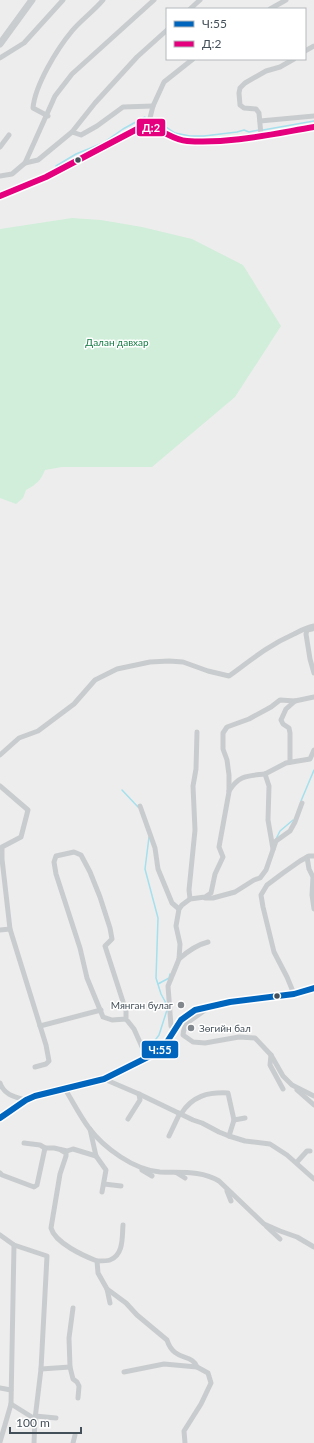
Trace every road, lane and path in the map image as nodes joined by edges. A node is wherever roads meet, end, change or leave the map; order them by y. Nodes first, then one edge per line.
1 (32, 0) edge
2 (62, 0) edge
3 (103, 0) edge
4 (154, 0) edge
5 (200, 0) edge
6 (286, 0) edge
7 (191, 8) edge
8 (272, 8) edge
9 (166, 31) edge
10 (0, 44) edge
11 (0, 58) edge
12 (192, 60) edge
13 (292, 60) edge
14 (153, 106) junction
15 (48, 116) junction
16 (314, 116) edge
17 (260, 121) junction
18 (148, 126) junction
19 (314, 127) edge
20 (72, 132) junction
21 (261, 132) junction
22 (9, 135) dead end
23 (0, 147) edge
24 (25, 163) junction
25 (0, 176) edge
26 (0, 196) edge
27 (314, 627) edge
28 (314, 672) edge
29 (314, 697) edge
30 (295, 701) junction
31 (197, 732) dead end
32 (314, 750) edge
33 (0, 755) edge
34 (290, 762) junction
35 (265, 774) junction
36 (0, 786) edge
37 (229, 792) junction
38 (302, 803) dead end
39 (140, 806) dead end
40 (273, 849) junction
41 (314, 856) edge
42 (307, 857) junction
43 (205, 897) junction
44 (190, 899) junction
45 (179, 909) junction
46 (314, 909) edge
47 (10, 929) junction
48 (0, 930) edge
49 (208, 942) dead end
50 (179, 959) junction
51 (314, 988) edge
52 (294, 994) junction
53 (204, 1007) junction
54 (101, 1010) junction
55 (126, 1020) junction
56 (40, 1026) junction
57 (174, 1030) junction
58 (270, 1055) junction
59 (147, 1058) junction
60 (35, 1067) dead end
61 (104, 1079) junction
62 (0, 1083) edge
63 (292, 1085) junction
64 (65, 1088) junction
65 (283, 1089) dead end
66 (139, 1094) junction
67 (314, 1096) edge
68 (26, 1100) junction
69 (314, 1105) edge
70 (180, 1113) junction
71 (0, 1118) edge
72 (245, 1118) dead end
73 (128, 1119) dead end
74 (234, 1120) junction
75 (90, 1129) junction
76 (169, 1136) dead end
77 (229, 1136) junction
78 (24, 1143) dead end
79 (45, 1148) junction
80 (61, 1150) junction
81 (310, 1151) dead end
82 (96, 1156) junction
83 (297, 1162) junction
84 (134, 1163) junction
85 (174, 1172) junction
86 (0, 1173) edge
87 (152, 1176) dead end
88 (185, 1178) dead end
89 (314, 1179) edge
90 (104, 1184) junction
91 (121, 1186) dead end
92 (225, 1186) junction
93 (102, 1192) dead end
94 (231, 1201) dead end
95 (264, 1224) junction
96 (123, 1225) dead end
97 (0, 1235) edge
98 (280, 1239) dead end
99 (14, 1245) junction
100 (314, 1247) edge
101 (98, 1261) junction
102 (107, 1289) junction
103 (110, 1303) dead end
104 (73, 1308) dead end
105 (197, 1367) junction
106 (70, 1368) junction
107 (42, 1370) junction
108 (124, 1372) dead end
109 (0, 1388) edge
110 (11, 1390) junction
111 (78, 1398) dead end
112 (10, 1404) junction
113 (35, 1418) junction
114 (56, 1418) dead end
115 (75, 1435) dead end
116 (0, 1442) edge
117 (34, 1443) edge
118 (73, 1443) edge
119 (185, 1443) edge

1 - 10 main road
2 - 11 street
3 - 15 street
4 - 15 street
5 - 7 street
6 - 8 street
9 - 20 street
12 - 14 street
13 - 17 street
14 - 18 street
14 - 20 street
15 - 24 street
16 - 17 street
17 - 21 street
18 - 21 street
18 - 26 street
19 - 21 street
20 - 24 street
22 - 23 street
24 - 25 street
27 - 28 street
27 - 33 street
29 - 30 street
30 - 34 street
30 - 37 street
31 - 44 street
32 - 34 street
34 - 35 street
35 - 37 street
35 - 40 street
36 - 47 street
37 - 43 street
38 - 40 street
39 - 45 street
40 - 43 street
41 - 42 street
42 - 46 street
42 - 52 street
43 - 44 street
44 - 45 street
45 - 50 street
47 - 48 street
47 - 56 street
49 - 50 street
50 - 57 street
51 - 52 main road
52 - 53 main road
53 - 57 main road
53 - 58 street
54 - 55 street
54 - 55 street
54 - 56 street
55 - 59 street
56 - 60 street
57 - 59 main road
58 - 63 street
58 - 65 street
59 - 61 main road
61 - 64 main road
61 - 66 street
62 - 68 street
63 - 67 street
63 - 69 street
64 - 68 main road
64 - 75 street
66 - 70 street
66 - 73 street
68 - 71 main road
70 - 74 street
70 - 76 street
70 - 77 street
72 - 74 street
74 - 77 street
75 - 82 street
75 - 84 street
77 - 83 street
78 - 79 street
79 - 80 street
79 - 86 street
80 - 82 street
80 - 101 street
81 - 83 street
82 - 90 street
83 - 89 street
84 - 85 street
84 - 87 street
85 - 88 street
85 - 92 street
90 - 91 street
90 - 93 street
92 - 94 street
92 - 95 street
95 - 98 street
95 - 100 street
96 - 101 street
97 - 99 street
99 - 107 street
99 - 110 street
101 - 102 street
102 - 103 street
102 - 105 street
104 - 106 street
105 - 108 street
105 - 119 street
106 - 107 street
106 - 111 street
107 - 113 street
109 - 110 street
110 - 112 street
112 - 113 street
112 - 116 street
113 - 114 street
113 - 117 street
115 - 118 street

